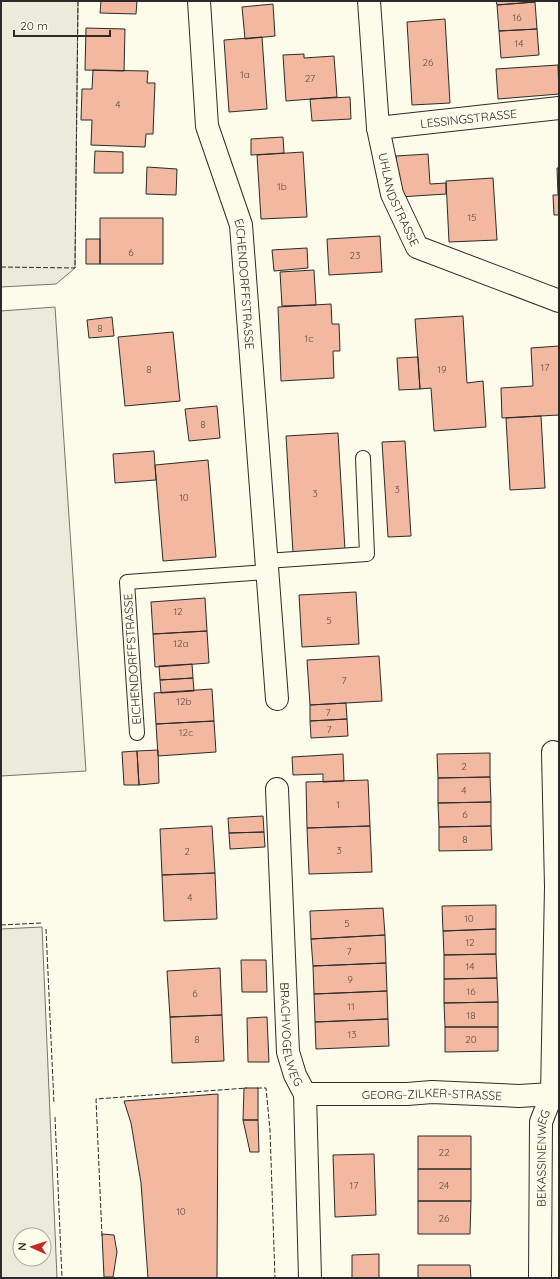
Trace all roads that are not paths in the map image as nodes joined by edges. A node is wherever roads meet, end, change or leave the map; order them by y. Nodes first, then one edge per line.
1 (200, 1) edge
2 (369, 1) edge
3 (559, 108) edge
4 (378, 128) junction
5 (559, 301) edge
6 (363, 458) dead end
7 (267, 566) junction
8 (277, 699) dead end
9 (137, 733) dead end
10 (553, 752) dead end
11 (277, 788) dead end
12 (305, 1094) junction
13 (556, 1095) edge
14 (310, 1278) edge
15 (540, 1278) edge

1 - 7 street, EICHENDORFFSTRASSE
2 - 4 street, UHLANDSTRASSE
3 - 4 street, LESSINGSTRASSE
4 - 5 street, UHLANDSTRASSE
6 - 7 lane
7 - 8 street, EICHENDORFFSTRASSE
7 - 9 lane, EICHENDORFFSTRASSE
10 - 13 street, BEKASSINENWEG
11 - 12 street, BRACHVOGELWEG
12 - 13 street, GEORG-ZILKER-STRASSE
12 - 14 street, BRACHVOGELWEG
13 - 15 street, BEKASSINENWEG

